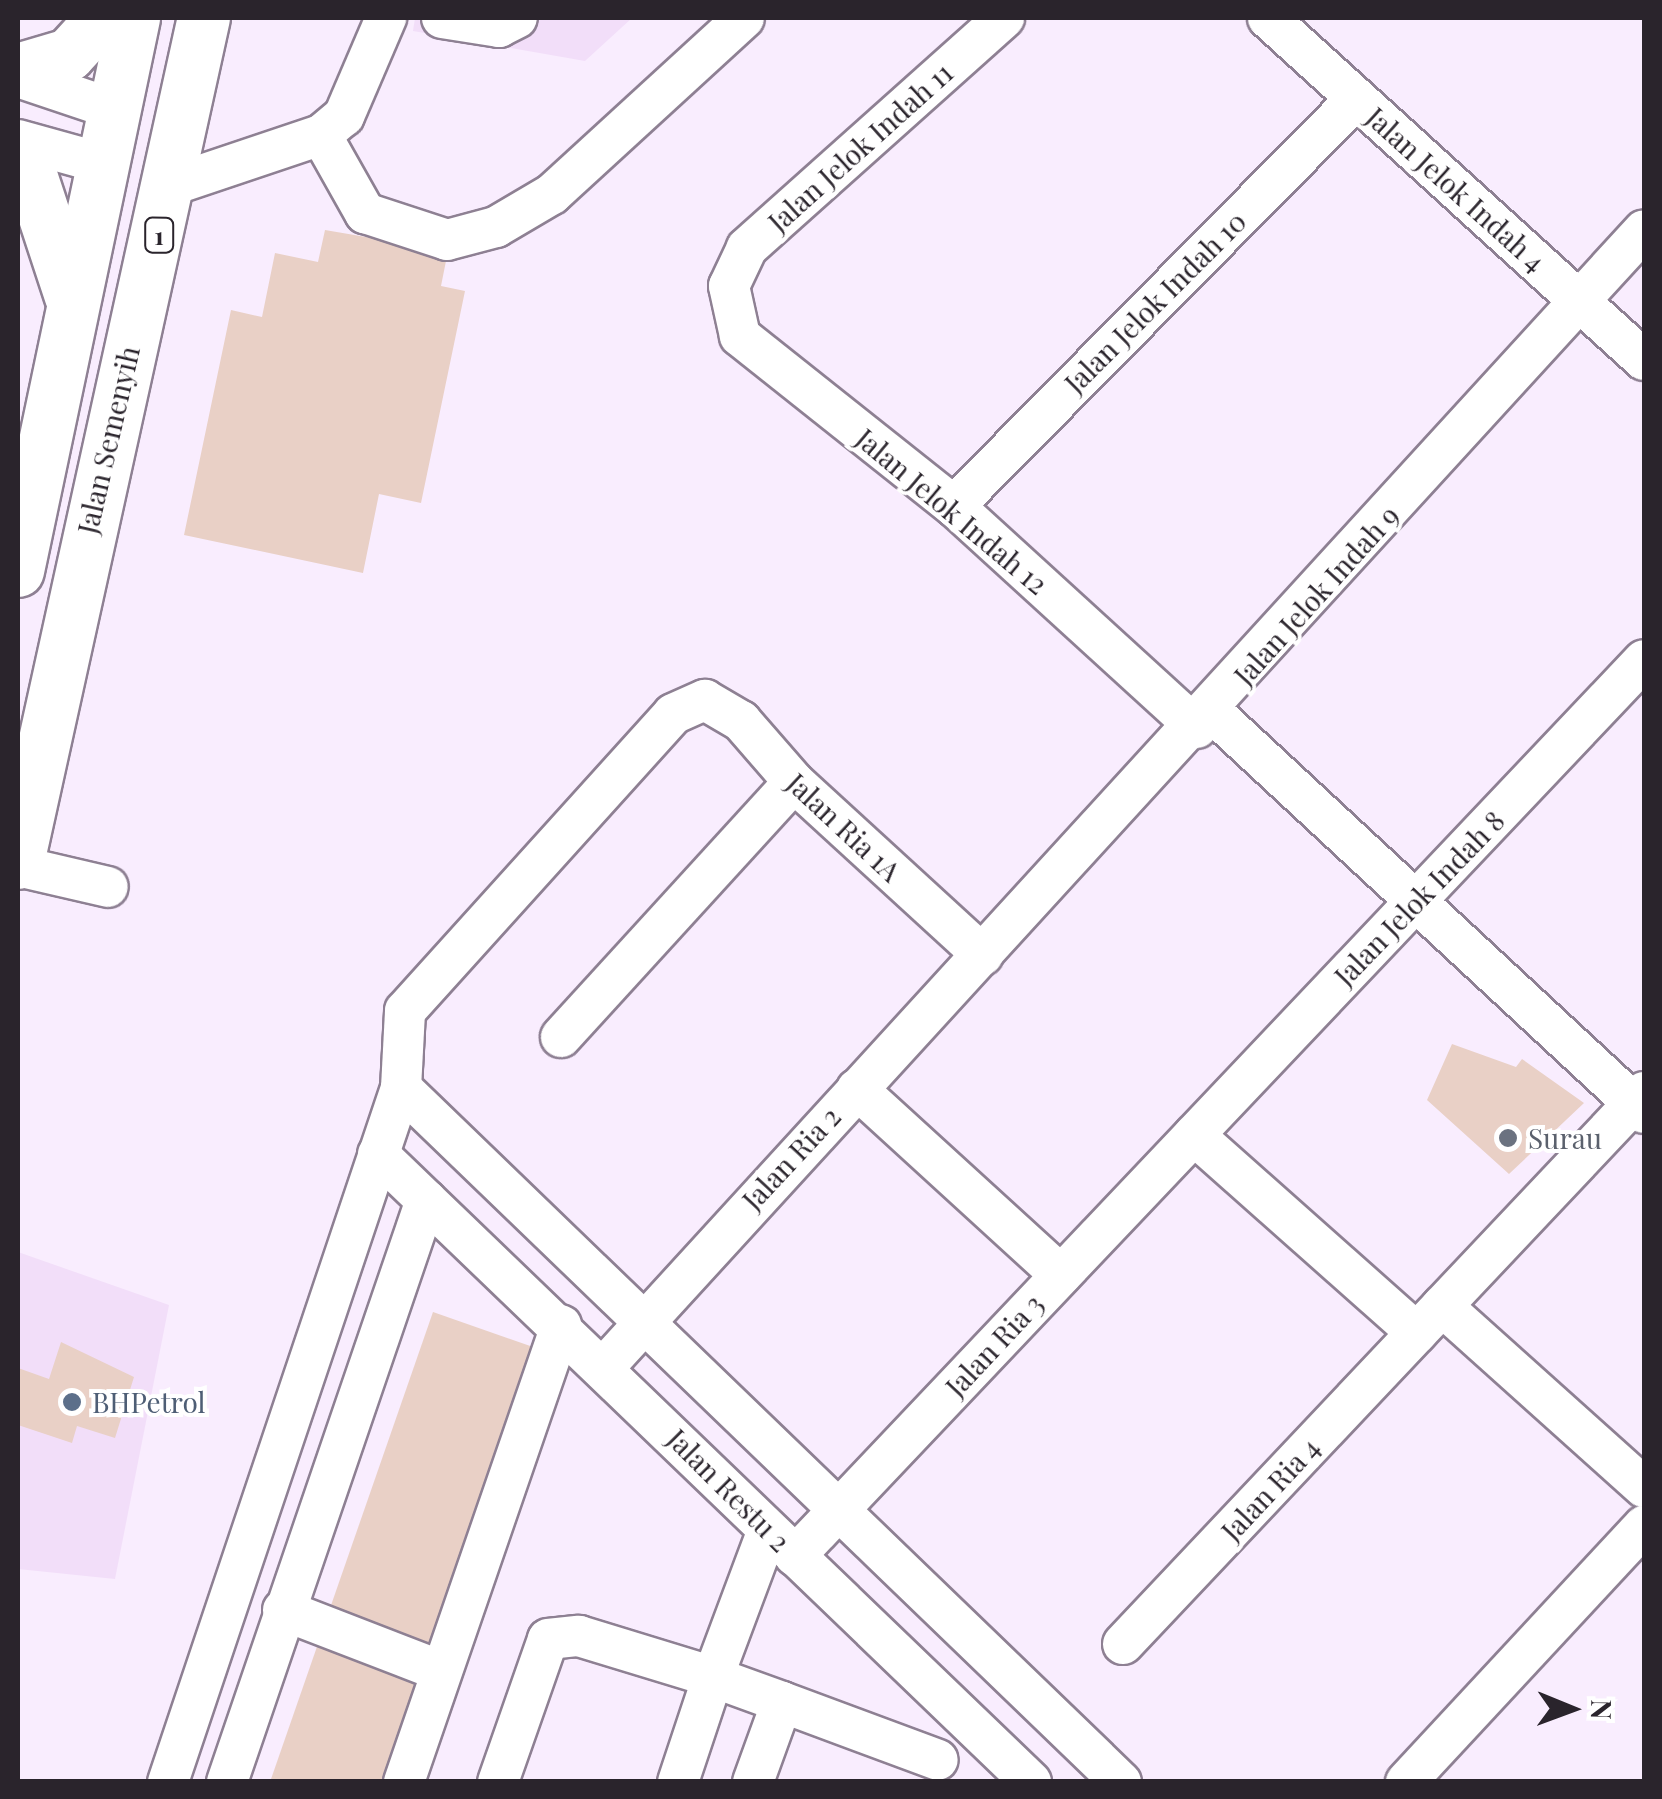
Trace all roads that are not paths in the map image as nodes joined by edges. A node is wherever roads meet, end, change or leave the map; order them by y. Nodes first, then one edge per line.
1 (104, 18) edge
2 (134, 18) edge
3 (180, 18) edge
4 (204, 18) edge
5 (386, 18) edge
6 (442, 18) edge
7 (517, 18) edge
8 (744, 18) edge
9 (1004, 18) edge
10 (1268, 18) edge
11 (18, 70) edge
12 (18, 78) edge
13 (1357, 98) junction
14 (321, 135) junction
15 (117, 138) junction
16 (18, 140) edge
17 (18, 162) edge
18 (172, 184) junction
19 (1644, 230) edge
20 (729, 286) joint
21 (1579, 300) junction
22 (73, 303) junction
23 (1644, 360) edge
24 (103, 450) junction
25 (954, 506) junction
26 (18, 571) edge
27 (1644, 660) edge
28 (1204, 720) junction
29 (794, 782) junction
30 (18, 865) edge
31 (108, 887) dead end
32 (1416, 901) junction
33 (983, 955) junction
34 (562, 1037) dead end
35 (401, 1088) junction
36 (857, 1089) junction
37 (1641, 1103) edge
38 (1194, 1135) junction
39 (378, 1154) junction
40 (426, 1200) junction
41 (1061, 1275) junction
42 (1429, 1320) junction
43 (643, 1323) junction
44 (561, 1325) junction
45 (605, 1366) junction
46 (1644, 1487) edge
47 (837, 1511) junction
48 (1644, 1526) edge
49 (782, 1543) junction
50 (283, 1610) junction
51 (1123, 1644) dead end
52 (441, 1671) junction
53 (713, 1677) junction
54 (782, 1702) junction
55 (960, 1711) junction
56 (994, 1767) edge
57 (934, 1771) edge
58 (168, 1782) edge
59 (227, 1782) edge
60 (404, 1782) edge
61 (498, 1782) edge
62 (678, 1782) edge
63 (754, 1782) edge
64 (1031, 1782) edge
65 (1122, 1782) edge
66 (1406, 1782) edge

1 - 11 main road
2 - 15 main road
3 - 15 main road
4 - 18 main road, Jalan Semenyih / 1
5 - 14 street
6 - 7 street
8 - 14 street
9 - 20 street, Jalan Jelok Indah 11
10 - 13 street, Jalan Jelok Indah 4
12 - 15 street
13 - 21 street, Jalan Jelok Indah 4
13 - 25 street, Jalan Jelok Indah 10
14 - 18 street
15 - 16 street
15 - 22 main road
15 - 24 main road
17 - 22 main road
18 - 24 main road, Jalan Semenyih / 1
19 - 21 street, Jalan Jelok Indah 9
20 - 25 street, Jalan Jelok Indah 12
21 - 23 street, Jalan Jelok Indah 4
21 - 28 street, Jalan Jelok Indah 9
22 - 26 main road
24 - 30 main road, Jalan Semenyih / 1
25 - 28 street, Jalan Jelok Indah 12
27 - 32 street, Jalan Jelok Indah 8
28 - 32 street, Jalan Jelok Indah 12
28 - 33 street, Jalan Jelok Indah 9
29 - 33 street, Jalan Ria 1A
29 - 34 street
29 - 35 street, Jalan Ria 1A
30 - 31 street
32 - 37 street, Jalan Jelok Indah 12
32 - 38 street, Jalan Jelok Indah 8
33 - 36 street, Jalan Ria 2
35 - 39 street
35 - 43 street
36 - 41 street
36 - 43 street, Jalan Ria 2
37 - 42 street, Jalan Ria 4
38 - 41 street, Jalan Ria 3
38 - 42 street
39 - 40 street, Jalan Restu 2
39 - 58 street
40 - 44 street, Jalan Restu 2
40 - 50 street
41 - 47 street, Jalan Ria 3
42 - 46 street
42 - 51 street, Jalan Ria 4
43 - 45 street, Jalan Ria 2
43 - 47 street
44 - 45 street, Jalan Restu 2
44 - 52 street
45 - 49 street, Jalan Restu 2
47 - 49 street, Jalan Ria 3
47 - 65 street
48 - 66 street
49 - 53 street
49 - 55 street, Jalan Restu 2
50 - 52 street
50 - 59 street
52 - 60 street
53 - 54 street
53 - 61 street
53 - 62 street
54 - 57 street
54 - 63 street
55 - 56 street, Jalan Restu 2
55 - 57 street
56 - 64 street, Jalan Restu 2

